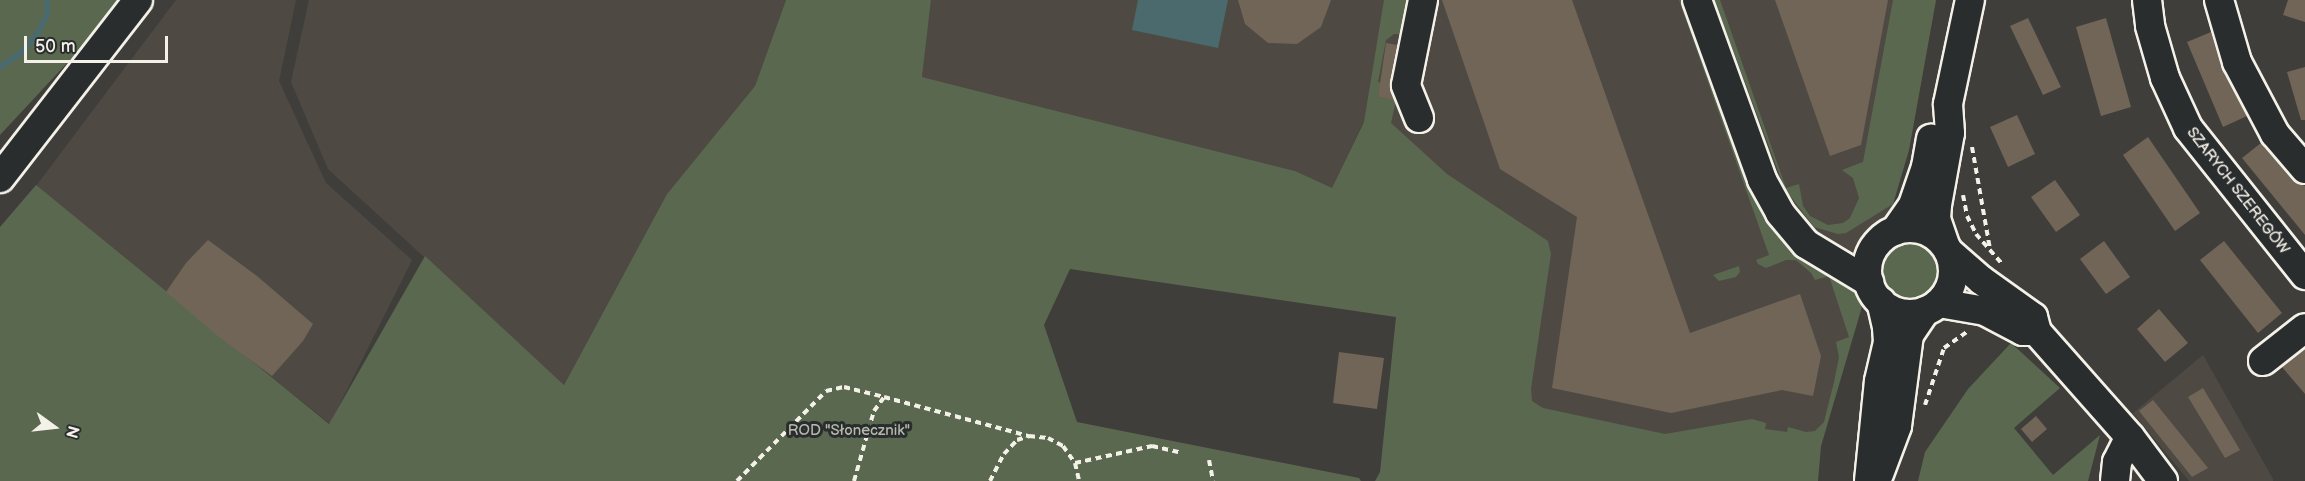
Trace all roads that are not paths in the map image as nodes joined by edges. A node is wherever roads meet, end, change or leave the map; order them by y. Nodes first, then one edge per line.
1 (138, 0) edge
2 (1423, 0) edge
3 (1697, 0) edge
4 (1970, 0) edge
5 (2147, 0) edge
6 (2219, 0) edge
7 (1948, 105) junction
8 (1419, 118) dead end
9 (2305, 170) edge
10 (0, 178) edge
11 (1886, 238) junction
12 (1947, 249) junction
13 (1821, 252) junction
14 (2305, 275) edge
15 (1875, 292) junction
16 (1932, 307) junction
17 (2305, 328) edge
18 (2037, 332) junction
19 (2263, 361) dead end
20 (2130, 437) junction
21 (1869, 481) edge
22 (1875, 481) edge
23 (2115, 481) edge
24 (2163, 481) edge

1 - 10 street
2 - 8 street
3 - 13 street
4 - 7 street
5 - 14 street, SZARYCH SZEREGÓW
6 - 9 street
7 - 11 street
7 - 12 street
11 - 12 street
11 - 13 street
11 - 15 street
12 - 16 street
12 - 18 street
13 - 15 street
15 - 16 street
15 - 21 street
16 - 18 street
16 - 22 street
17 - 19 street
18 - 20 street
20 - 23 street
20 - 24 street

